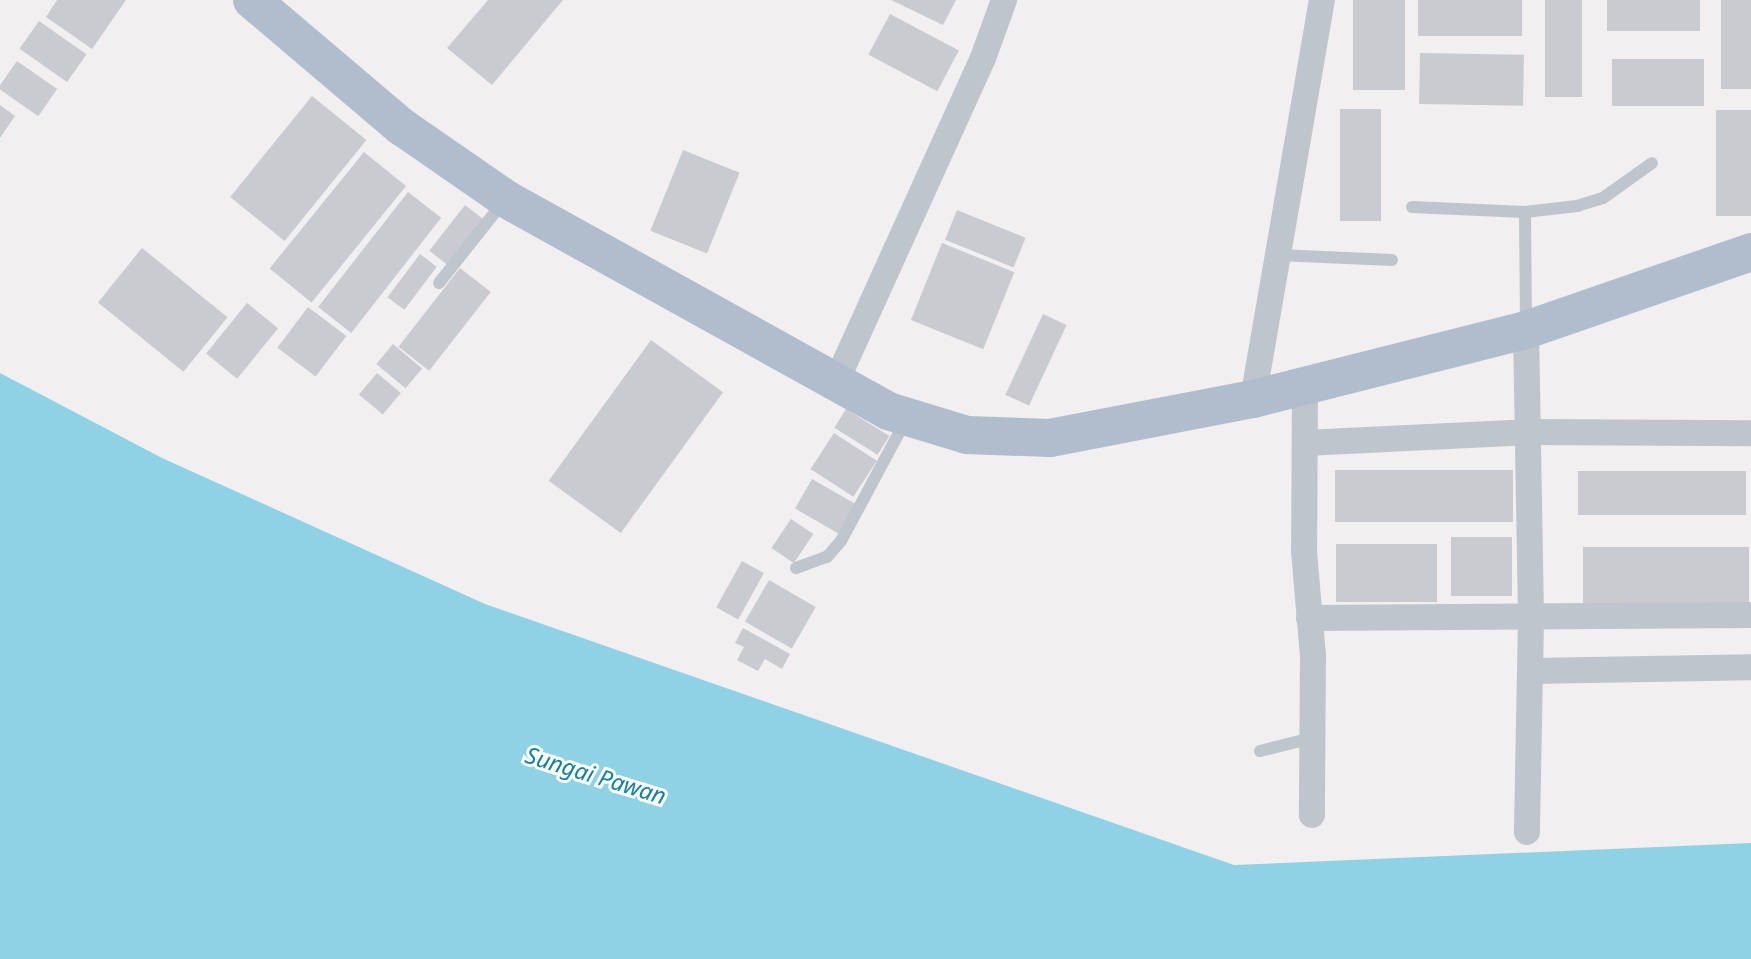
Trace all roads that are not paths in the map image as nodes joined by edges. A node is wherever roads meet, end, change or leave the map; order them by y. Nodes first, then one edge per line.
1 (252, 0) edge
2 (1004, 0) edge
3 (1322, 0) edge
4 (1652, 163) dead end
5 (506, 199) junction
6 (1412, 206) dead end
7 (1525, 212) junction
8 (1751, 252) edge
9 (1278, 255) junction
10 (1392, 260) dead end
11 (1751, 265) edge
12 (439, 283) dead end
13 (1527, 330) junction
14 (836, 382) junction
15 (1304, 384) junction
16 (1253, 399) junction
17 (907, 418) junction
18 (1529, 432) junction
19 (1751, 433) edge
20 (1305, 443) junction
21 (796, 568) dead end
22 (1751, 615) edge
23 (1309, 618) junction
24 (1531, 619) junction
25 (1751, 667) edge
26 (1531, 671) junction
27 (1312, 738) junction
28 (1260, 751) dead end
29 (1311, 815) dead end
30 (1527, 832) dead end

1 - 5 main road
2 - 14 street
3 - 9 street
4 - 7 lane
5 - 12 lane
5 - 14 main road
6 - 7 lane
7 - 13 lane
8 - 11 street
8 - 13 main road
9 - 10 lane
9 - 16 street
13 - 15 main road
13 - 18 street
14 - 17 main road
15 - 16 main road
15 - 20 street
16 - 17 main road
17 - 21 lane
18 - 19 street
18 - 20 street
18 - 24 street
20 - 23 street
22 - 24 street
23 - 24 street
23 - 27 street
24 - 26 street
25 - 26 street
26 - 30 street
27 - 28 lane
27 - 29 street

